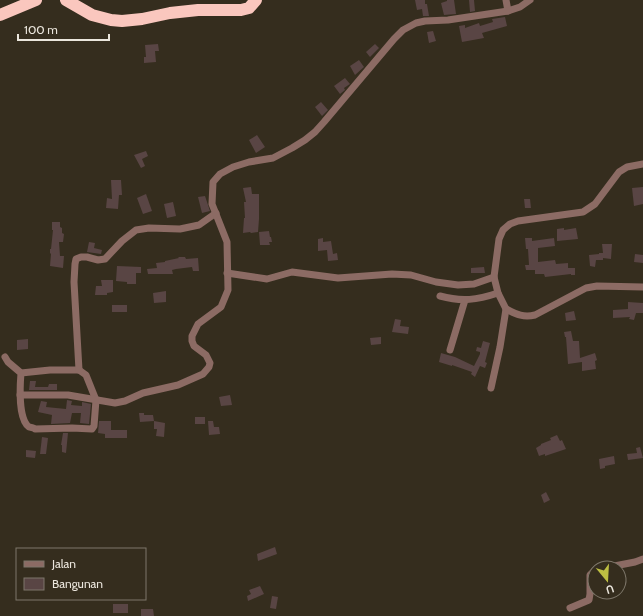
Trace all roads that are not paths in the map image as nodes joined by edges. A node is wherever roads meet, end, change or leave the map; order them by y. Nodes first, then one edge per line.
1 (36, 0) edge
2 (66, 0) edge
3 (256, 0) edge
4 (506, 0) edge
5 (530, 0) edge
6 (508, 10) junction
7 (0, 15) edge
8 (643, 164) edge
9 (216, 213) junction
10 (227, 276) junction
11 (495, 280) junction
12 (643, 287) edge
13 (498, 292) junction
14 (440, 296) dead end
15 (465, 300) junction
16 (506, 308) junction
17 (450, 350) dead end
18 (5, 357) dead end
19 (79, 370) junction
20 (21, 373) junction
21 (491, 388) dead end
22 (20, 395) junction
23 (96, 400) junction
24 (643, 559) edge
25 (627, 563) edge
26 (589, 600) edge
27 (570, 608) dead end

1 - 7 highway
2 - 3 highway
4 - 6 street
5 - 6 street
6 - 9 street
8 - 11 street
9 - 10 street
9 - 19 street
10 - 11 street
10 - 23 street
11 - 13 street
12 - 16 street
13 - 15 street
13 - 16 street
14 - 15 street
15 - 17 street
16 - 21 street
18 - 20 street
19 - 20 street
19 - 23 street
20 - 22 street
22 - 23 street
22 - 23 street
24 - 25 street
26 - 27 street

